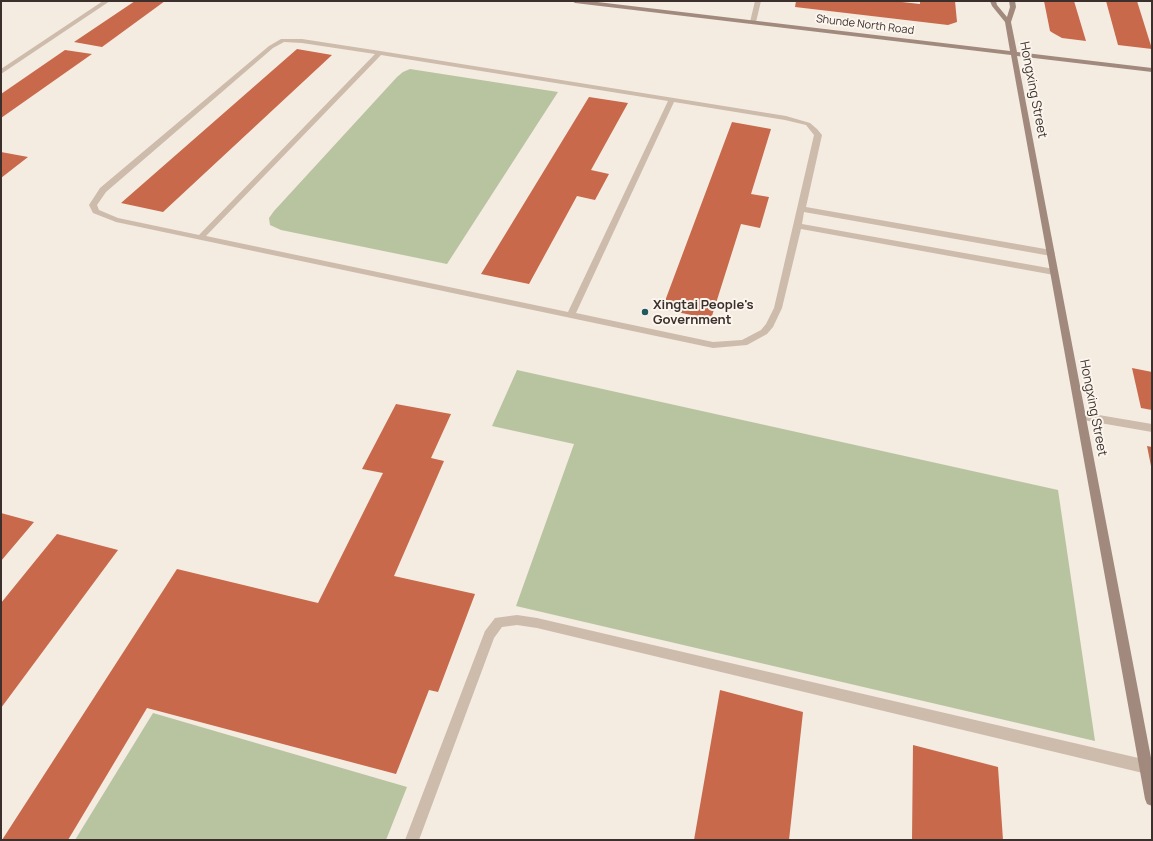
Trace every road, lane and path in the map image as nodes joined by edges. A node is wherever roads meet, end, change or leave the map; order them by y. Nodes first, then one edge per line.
1 (107, 1) edge
2 (576, 1) edge
3 (758, 1) edge
4 (993, 1) edge
5 (1012, 1) edge
6 (753, 22) junction
7 (1008, 22) junction
8 (380, 53) junction
9 (1014, 53) junction
10 (1152, 70) edge
11 (1, 72) edge
12 (672, 100) junction
13 (802, 209) junction
14 (798, 226) junction
15 (200, 238) junction
16 (1051, 254) junction
17 (1054, 272) junction
18 (571, 315) junction
19 (1081, 416) junction
20 (1152, 428) edge
21 (1146, 767) junction
22 (1152, 799) edge
23 (412, 840) edge

1 - 11 street
2 - 6 street, Shunde North Road
3 - 6 street
4 - 7 street, Hongxing Street
5 - 7 street, Hongxing Street
6 - 9 street, Shunde North Road
7 - 9 street, Hongxing Street
8 - 12 street
8 - 15 street
8 - 15 street
9 - 10 street, Shunde North Road
9 - 16 street, Hongxing Street
12 - 13 street
12 - 18 street
13 - 14 street
13 - 16 street
14 - 17 street
14 - 18 street
15 - 18 street
16 - 17 street, Hongxing Street
17 - 19 street, Hongxing Street
19 - 20 street
19 - 21 street, Hongxing Street
21 - 22 street, Hongxing Street
21 - 23 street

